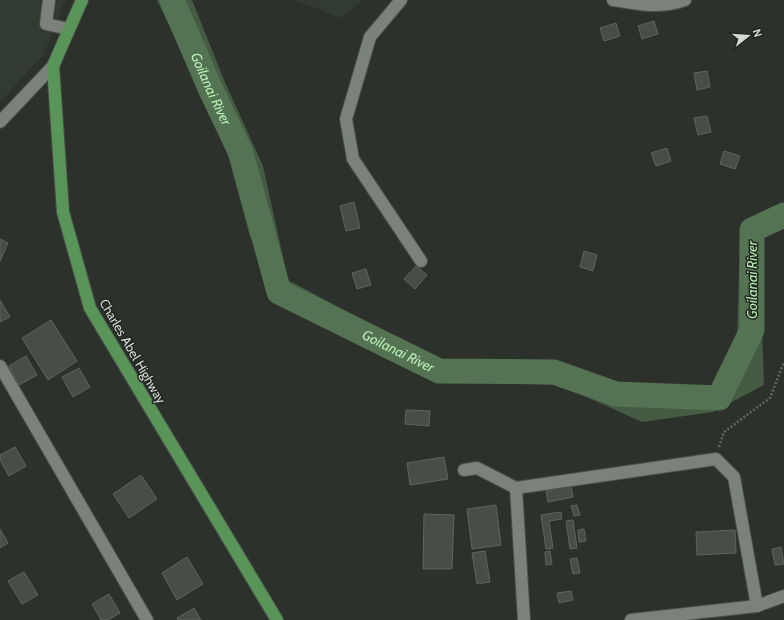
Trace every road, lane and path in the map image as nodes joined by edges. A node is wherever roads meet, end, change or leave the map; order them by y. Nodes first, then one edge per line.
1 (49, 0) edge
2 (82, 0) edge
3 (401, 0) edge
4 (613, 0) edge
5 (685, 0) edge
6 (639, 2) edge
7 (69, 29) junction
8 (54, 66) junction
9 (0, 122) edge
10 (421, 261) dead end
11 (784, 362) edge
12 (0, 366) edge
13 (716, 459) junction
14 (464, 470) dead end
15 (516, 488) junction
16 (784, 596) edge
17 (757, 606) junction
18 (147, 620) edge
19 (277, 620) edge
20 (524, 620) edge
21 (631, 620) edge

1 - 7 street
2 - 7 main road, Charles Abel Highway
3 - 10 street
4 - 6 street
5 - 6 street
7 - 8 main road, Charles Abel Highway
8 - 9 street
8 - 19 main road, Charles Abel Highway
11 - 13 path
12 - 18 street
13 - 15 street
13 - 17 street
14 - 15 street
15 - 20 street
16 - 17 street
17 - 21 street

